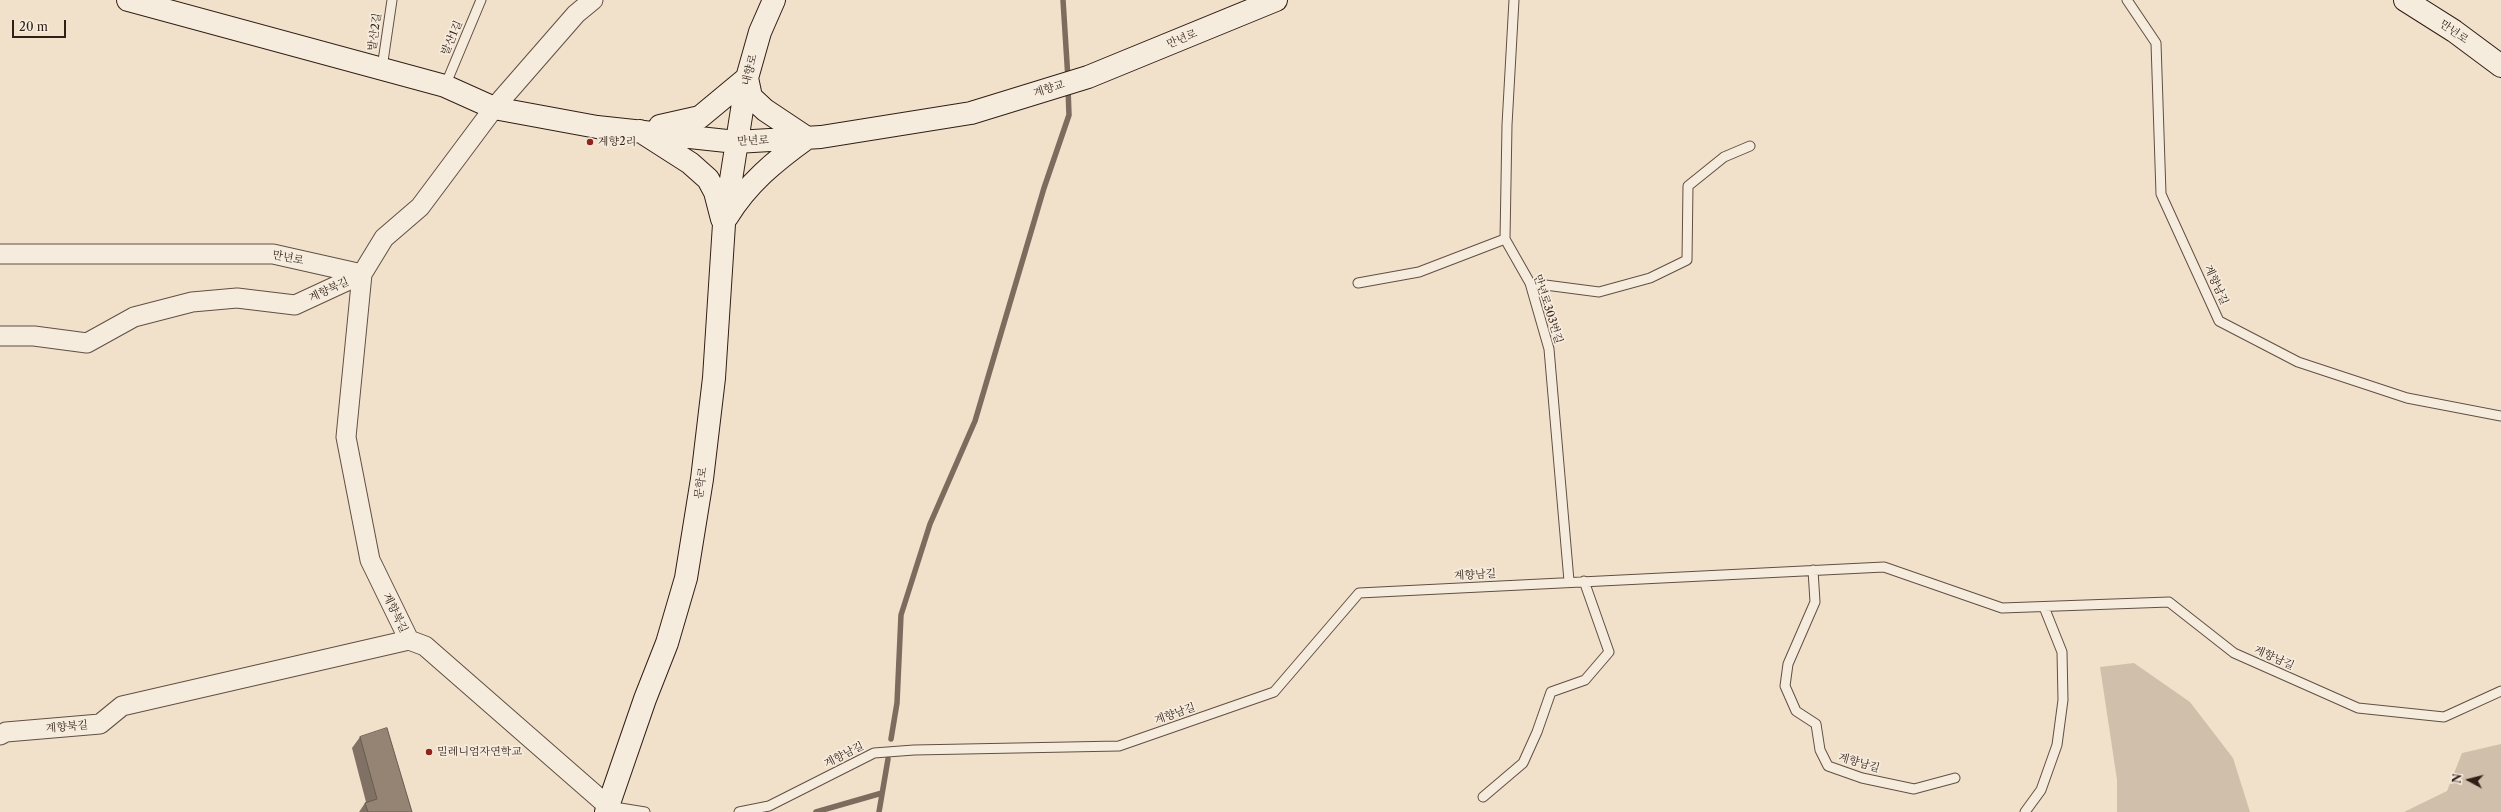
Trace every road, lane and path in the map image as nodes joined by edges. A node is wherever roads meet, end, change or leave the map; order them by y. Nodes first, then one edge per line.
1 (128, 0) edge
2 (392, 0) edge
3 (481, 0) edge
4 (593, 0) edge
5 (774, 0) edge
6 (1276, 0) edge
7 (1514, 0) edge
8 (2127, 0) edge
9 (2405, 0) edge
10 (2501, 66) edge
11 (382, 68) junction
12 (1088, 77) joint
13 (747, 78) junction
14 (445, 86) junction
15 (1011, 101) joint
16 (494, 108) junction
17 (638, 130) junction
18 (807, 138) junction
19 (736, 142) junction
20 (1750, 146) dead end
21 (724, 224) junction
22 (1505, 239) junction
23 (0, 254) edge
24 (362, 274) junction
25 (1358, 283) dead end
26 (1530, 283) junction
27 (0, 336) edge
28 (2501, 416) edge
29 (1813, 570) junction
30 (1569, 581) junction
31 (1584, 581) junction
32 (2044, 607) junction
33 (409, 640) junction
34 (2501, 691) edge
35 (0, 735) edge
36 (1955, 778) dead end
37 (1483, 797) dead end
38 (607, 809) edge
39 (645, 812) edge
40 (738, 812) edge
41 (2025, 812) edge

1 - 11 main road, 만년로
2 - 11 lane, 발산2길
3 - 14 lane, 발산1길
4 - 16 street
5 - 13 main road, 내향로
6 - 12 main road, 만년로
7 - 22 lane
8 - 28 lane, 계향남길
9 - 10 main road, 만년로
11 - 14 main road, 만년로
12 - 15 main road, 계향교
13 - 17 main road
13 - 18 main road
13 - 19 main road, 내향로
14 - 16 main road, 만년로
15 - 18 main road, 만년로
16 - 17 main road, 만년로
16 - 24 street
17 - 19 main road, 만년로
17 - 21 main road
18 - 19 main road, 만년로
18 - 21 main road
19 - 21 main road, 문학로
20 - 26 lane
21 - 38 main road, 문학로
22 - 25 lane
22 - 26 lane, 만년로303번길
23 - 24 street, 만년로
24 - 27 street, 계향북길
24 - 33 street, 계향북길
26 - 30 lane, 만년로303번길
29 - 31 lane, 계향남길
29 - 32 lane, 계향남길
29 - 36 lane, 계향남길
30 - 31 lane, 계향남길
30 - 40 lane, 계향남길
31 - 37 lane
32 - 34 lane, 계향남길
32 - 41 lane
33 - 35 street, 계향북길
33 - 38 street, 계향북길
38 - 39 lane

